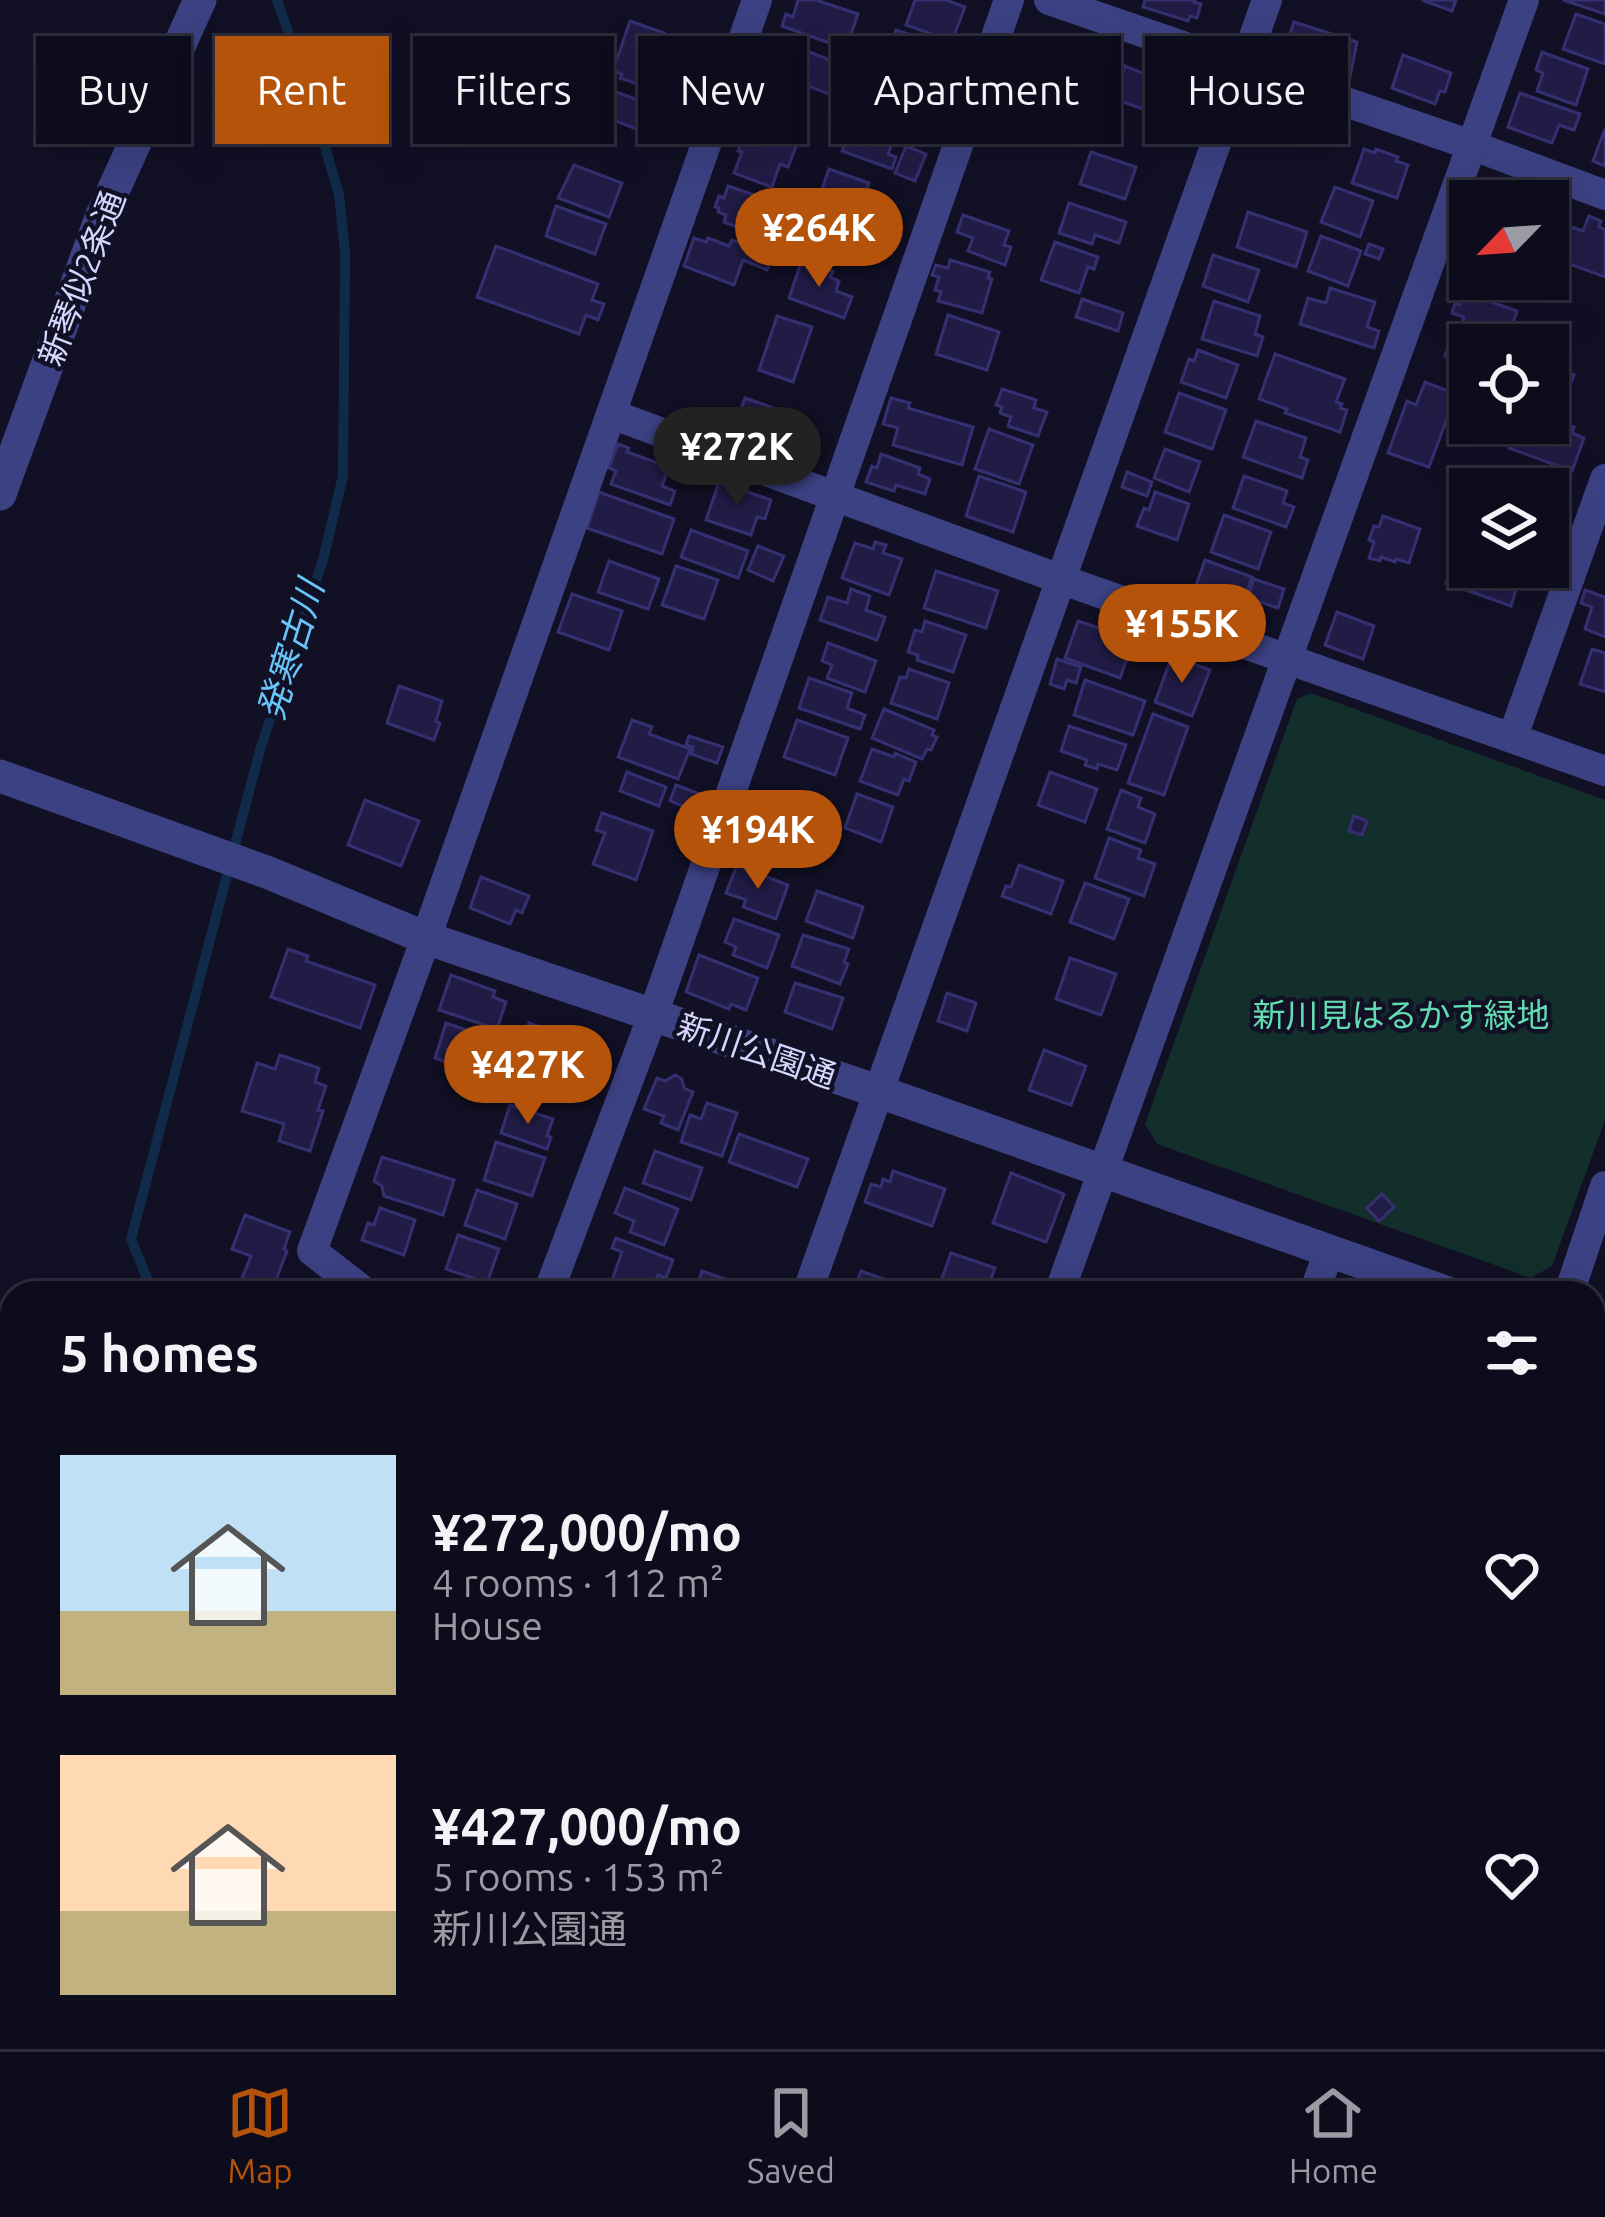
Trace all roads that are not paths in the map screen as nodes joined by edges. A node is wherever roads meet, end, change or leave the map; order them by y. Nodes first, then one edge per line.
1 (200, 0) edge
2 (757, 0) edge
3 (1010, 0) edge
4 (1049, 0) edge
5 (1267, 0) edge
6 (1524, 0) edge
7 (1152, 36) edge
8 (1254, 36) edge
9 (1348, 104) edge
10 (1216, 144) edge
11 (1472, 146) junction
12 (1605, 195) edge
13 (611, 414) junction
14 (6, 458) edge
15 (1605, 479) edge
16 (0, 494) edge
17 (835, 496) junction
18 (1060, 579) junction
19 (1287, 658) junction
20 (1514, 736) junction
21 (1605, 771) edge
22 (0, 776) edge
23 (426, 938) junction
24 (653, 1015) junction
25 (880, 1092) junction
26 (1103, 1169) junction
27 (1605, 1186) edge
28 (1330, 1251) junction
29 (350, 1281) edge
30 (553, 1281) edge
31 (811, 1281) edge
32 (1063, 1281) edge
33 (1319, 1281) edge
34 (1414, 1281) edge
35 (1573, 1281) edge

1 - 14 street, 新琴似2条通
2 - 13 street
3 - 17 street
4 - 7 street
5 - 8 street
6 - 11 street
9 - 11 street
10 - 18 street
11 - 12 street
11 - 19 street
13 - 17 street
13 - 23 street
14 - 16 street, 新琴似2条通
15 - 20 street
17 - 18 street
17 - 24 street
18 - 19 street
18 - 25 street
19 - 20 street
19 - 26 street
20 - 21 street
22 - 23 street, 新川公園通
23 - 24 street, 新川公園通
23 - 29 street
24 - 25 street, 新川公園通
24 - 30 street
25 - 26 street, 新川公園通
25 - 31 street
26 - 28 street, 新川公園通
26 - 32 street
27 - 35 street
28 - 33 street
28 - 34 street, 新川公園通

